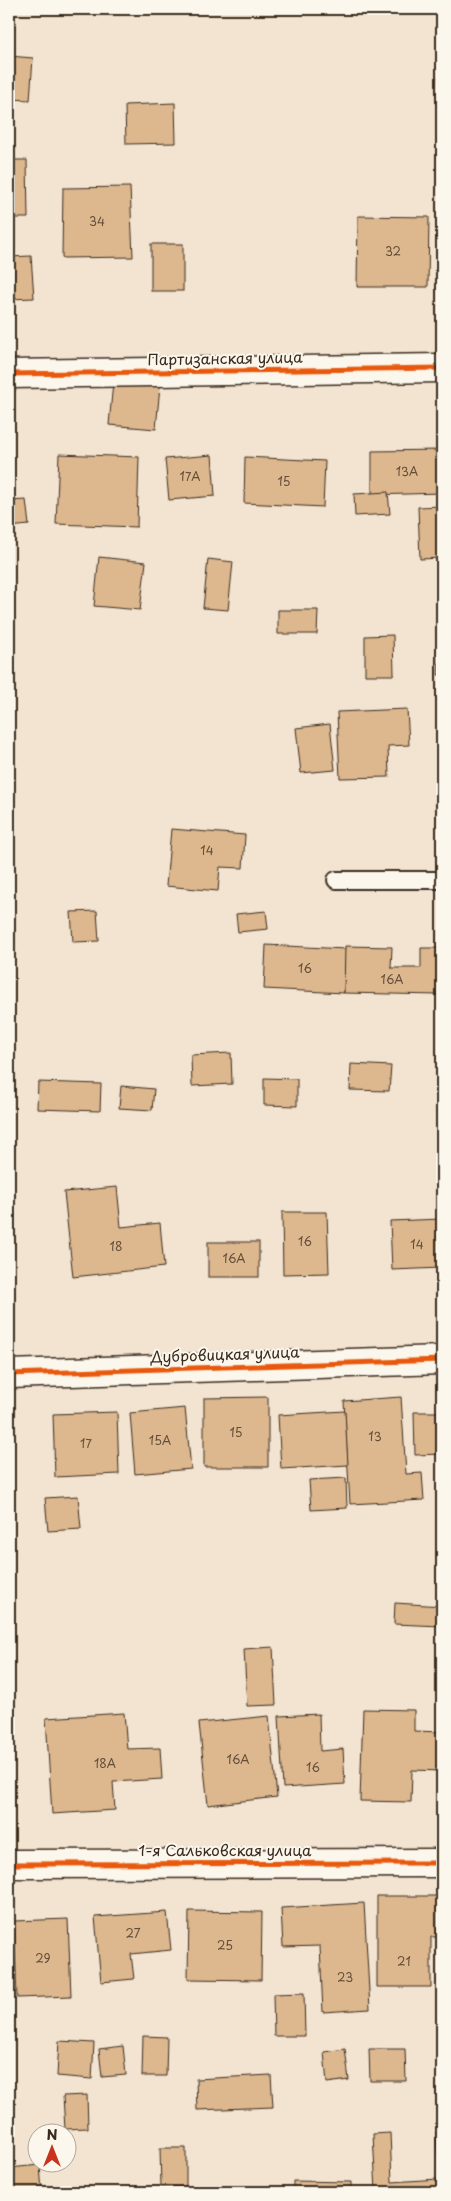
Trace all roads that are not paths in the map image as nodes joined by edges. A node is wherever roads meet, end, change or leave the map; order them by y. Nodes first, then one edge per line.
1 (442, 368) edge
2 (9, 374) edge
3 (336, 880) dead end
4 (442, 880) edge
5 (442, 1360) edge
6 (9, 1374) edge
7 (442, 1863) edge
8 (9, 1864) edge

1 - 2 street, Партизанская улица
3 - 4 lane
5 - 6 street, Дубровицкая улица
7 - 8 street, 1-я Сальковская улица

